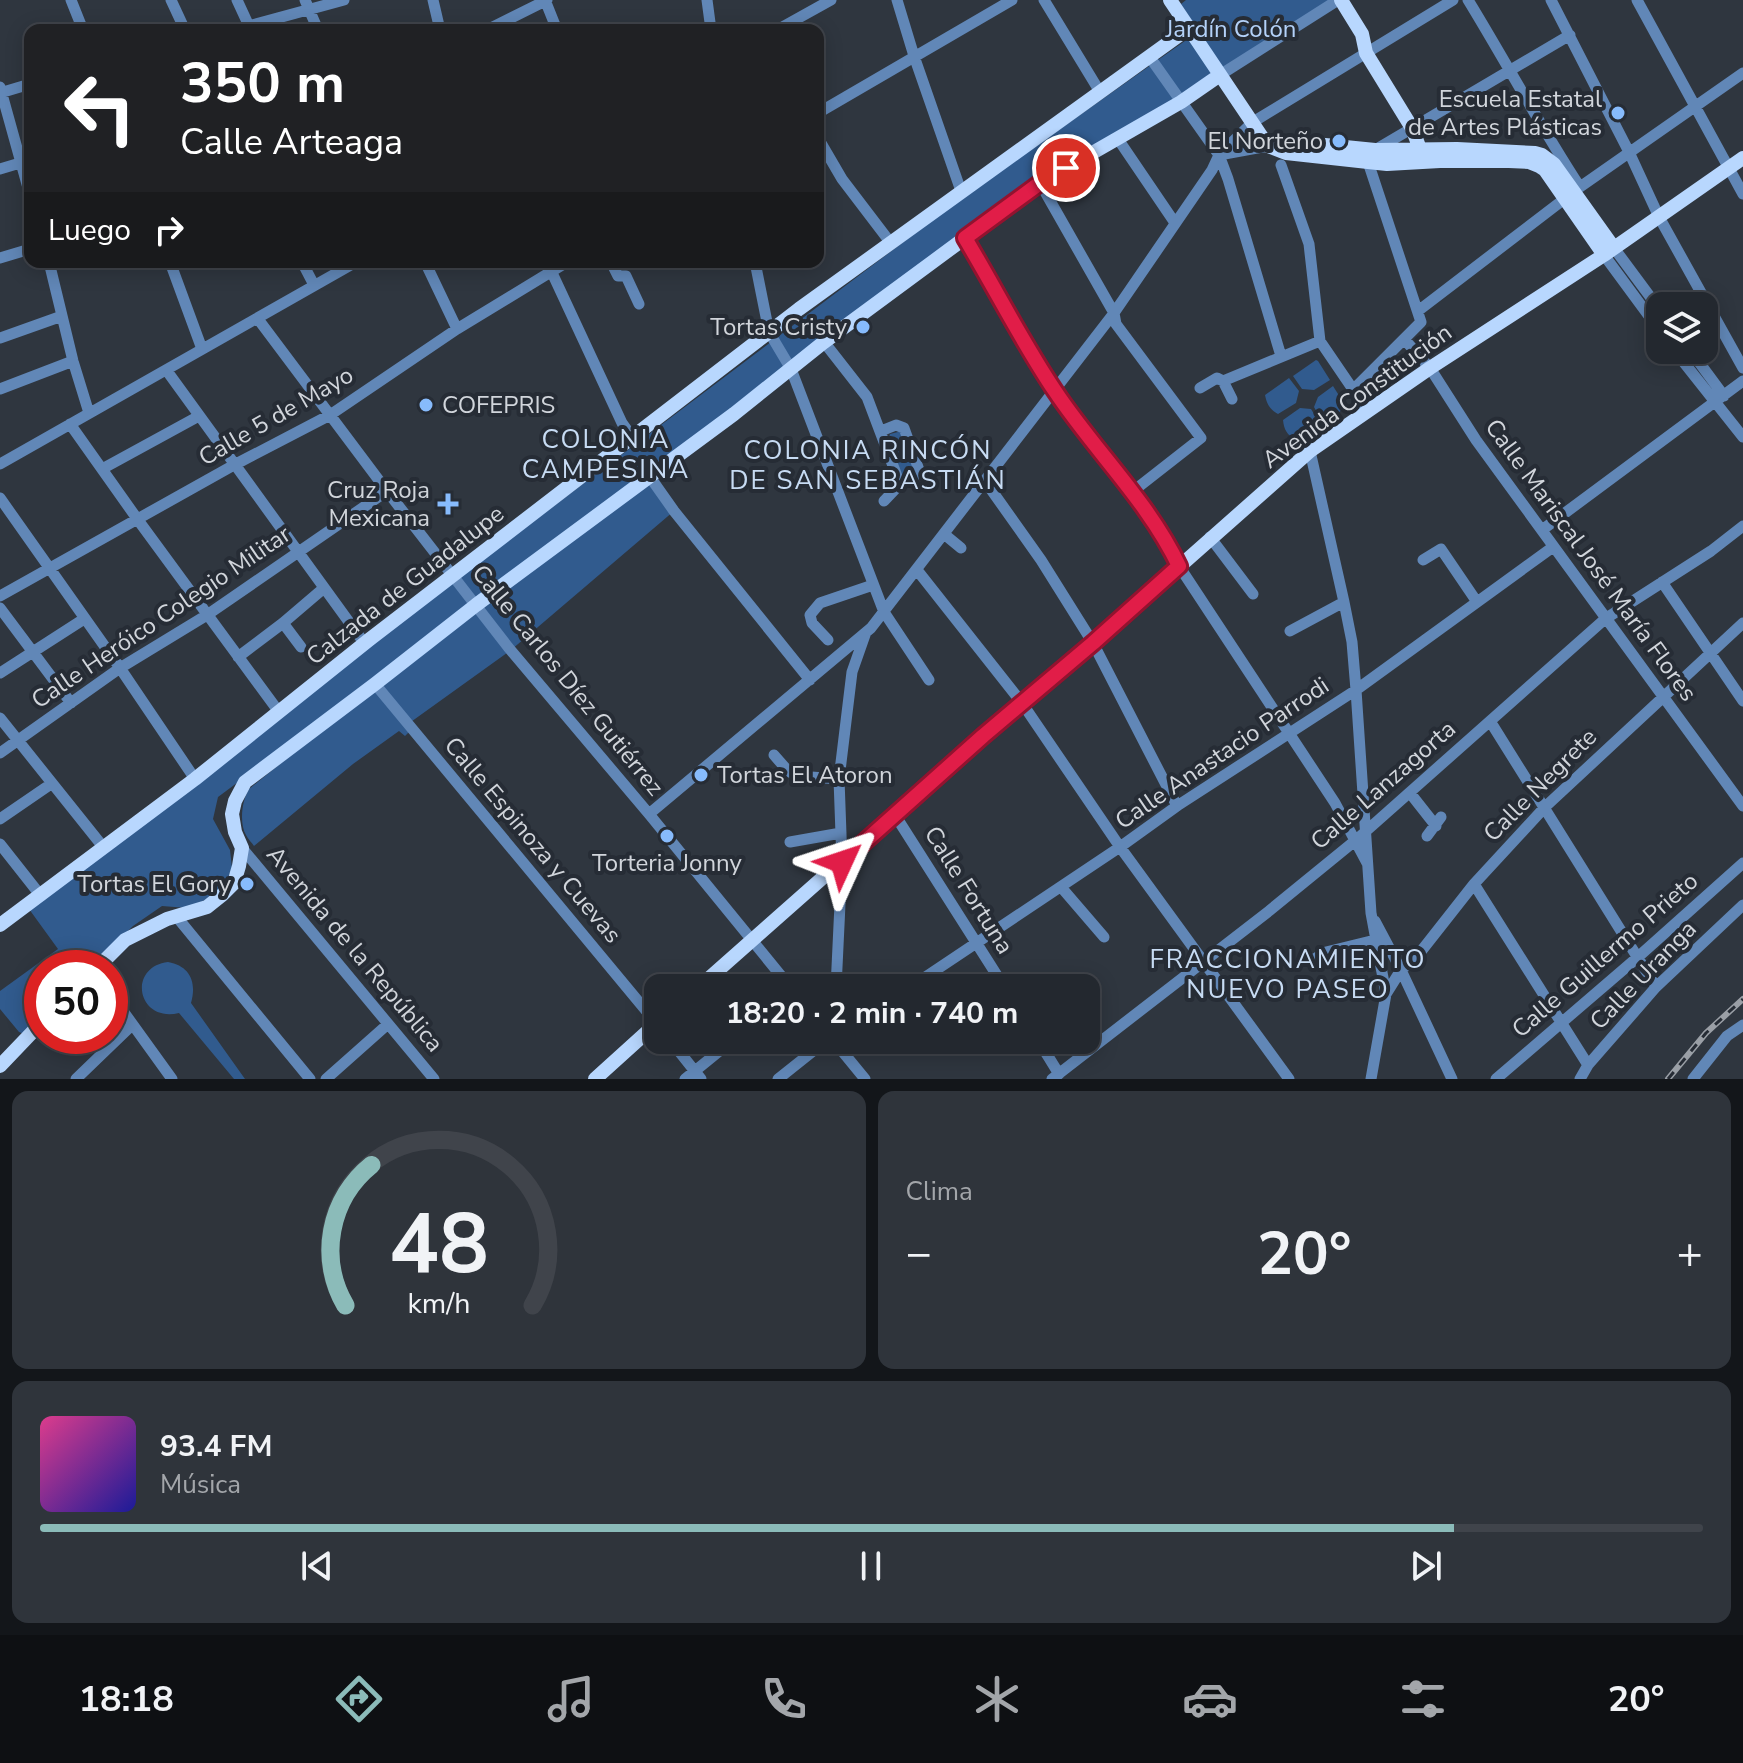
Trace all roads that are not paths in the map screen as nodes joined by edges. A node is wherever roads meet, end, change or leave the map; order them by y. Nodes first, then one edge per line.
1 (71, 0) edge
2 (171, 0) edge
3 (237, 0) edge
4 (344, 0) edge
5 (433, 0) edge
6 (546, 0) edge
7 (707, 0) edge
8 (831, 0) edge
9 (897, 0) edge
10 (1012, 0) edge
11 (1044, 0) edge
12 (1340, 0) edge
13 (1453, 0) edge
14 (1468, 0) edge
15 (1551, 0) edge
16 (1637, 0) edge
17 (1172, 1) edge
18 (307, 5) edge
19 (81, 24) edge
20 (182, 24) edge
21 (248, 24) edge
22 (255, 24) edge
23 (315, 24) edge
24 (439, 24) edge
25 (499, 24) edge
26 (555, 24) edge
27 (710, 24) edge
28 (788, 24) edge
29 (1189, 28) junction
30 (1570, 35) junction
31 (1366, 53) junction
32 (914, 56) junction
33 (1149, 56) junction
34 (1511, 70) junction
35 (1743, 73) edge
36 (1220, 75) junction
37 (24, 85) edge
38 (0, 91) edge
39 (1100, 92) junction
40 (1181, 102) junction
41 (1694, 106) junction
42 (824, 109) edge
43 (1253, 122) junction
44 (1412, 128) junction
45 (1118, 139) junction
46 (1268, 146) junction
47 (824, 148) edge
48 (1629, 152) junction
49 (1543, 154) junction
50 (1219, 155) junction
51 (1421, 155) junction
52 (1372, 156) junction
53 (1743, 158) edge
54 (20, 163) junction
55 (1281, 165) dead end
56 (1729, 168) junction
57 (0, 169) edge
58 (24, 176) edge
59 (1040, 183) junction
60 (961, 191) junction
61 (1573, 192) junction
62 (1743, 194) edge
63 (1659, 217) junction
64 (1175, 223) junction
65 (965, 238) junction
66 (890, 242) junction
67 (24, 251) edge
68 (1609, 252) junction
69 (0, 258) edge
70 (50, 268) edge
71 (172, 268) edge
72 (305, 268) edge
73 (345, 268) edge
74 (428, 268) edge
75 (548, 268) edge
76 (549, 268) edge
77 (614, 268) edge
78 (756, 268) edge
79 (314, 285) junction
80 (1646, 294) edge
81 (639, 304) dead end
82 (1646, 309) edge
83 (1418, 311) junction
84 (1114, 313) junction
85 (62, 316) junction
86 (258, 319) junction
87 (457, 329) junction
88 (769, 332) junction
89 (0, 338) edge
90 (1404, 339) junction
91 (1320, 341) junction
92 (826, 344) junction
93 (202, 349) junction
94 (1281, 356) junction
95 (73, 361) junction
96 (1687, 364) edge
97 (1698, 364) edge
98 (1430, 368) junction
99 (1743, 368) edge
100 (791, 369) junction
101 (167, 371) junction
102 (1223, 381) junction
103 (1743, 381) edge
104 (1200, 388) dead end
105 (0, 389) edge
106 (1353, 390) junction
107 (1055, 391) junction
108 (1232, 399) dead end
109 (1719, 400) junction
110 (1367, 410) junction
111 (89, 413) junction
112 (330, 415) junction
113 (199, 416) junction
114 (70, 424) junction
115 (881, 431) junction
116 (632, 437) junction
117 (1743, 437) edge
118 (1310, 451) junction
119 (0, 464) edge
120 (234, 465) junction
121 (102, 469) junction
122 (650, 477) junction
123 (985, 481) junction
124 (902, 482) junction
125 (387, 491) junction
126 (1132, 492) junction
127 (0, 498) edge
128 (884, 501) dead end
129 (138, 520) junction
130 (1743, 526) edge
131 (1542, 530) junction
132 (944, 534) junction
133 (1210, 537) junction
134 (1553, 547) junction
135 (961, 548) dead end
136 (297, 552) junction
137 (1423, 560) dead end
138 (1179, 566) junction
139 (50, 569) junction
140 (917, 570) junction
141 (453, 575) junction
142 (1662, 582) junction
143 (873, 585) junction
144 (324, 588) junction
145 (1253, 594) dead end
146 (0, 596) edge
147 (1344, 602) junction
148 (1477, 602) junction
149 (476, 605) junction
150 (0, 608) edge
151 (884, 612) junction
152 (207, 615) junction
153 (84, 619) junction
154 (1605, 619) junction
155 (283, 623) junction
156 (1743, 623) edge
157 (1290, 631) dead end
158 (865, 634) junction
159 (828, 640) dead end
160 (1093, 643) junction
161 (365, 644) junction
162 (301, 647) dead end
163 (32, 652) junction
164 (1712, 653) junction
165 (238, 657) junction
166 (830, 662) junction
167 (120, 668) junction
168 (852, 672) junction
169 (0, 673) edge
170 (810, 680) junction
171 (929, 680) dead end
172 (375, 684) junction
173 (1356, 690) junction
174 (1663, 696) junction
175 (1743, 701) edge
176 (71, 703) junction
177 (1022, 703) junction
178 (279, 712) junction
179 (0, 718) edge
180 (1490, 721) junction
181 (1289, 734) junction
182 (18, 741) junction
183 (0, 753) edge
184 (774, 755) dead end
185 (195, 779) junction
186 (839, 779) junction
187 (51, 784) junction
188 (1410, 793) junction
189 (1177, 806) junction
190 (1743, 806) edge
191 (1545, 807) junction
192 (649, 814) junction
193 (895, 815) junction
194 (0, 819) edge
195 (1366, 830) junction
196 (841, 833) junction
197 (1427, 836) dead end
198 (1356, 840) junction
199 (790, 842) dead end
200 (0, 844) edge
201 (1120, 847) junction
202 (104, 848) junction
203 (242, 848) junction
204 (842, 862) junction
205 (1367, 863) junction
206 (1743, 863) edge
207 (1474, 884) junction
208 (1061, 887) junction
209 (41, 896) junction
210 (1743, 905) edge
211 (1371, 913) junction
212 (176, 916) junction
213 (0, 925) edge
214 (1104, 937) dead end
215 (1375, 940) junction
216 (752, 941) junction
217 (976, 943) junction
218 (115, 950) edge
219 (1638, 957) junction
220 (1204, 961) junction
221 (1311, 961) dead end
222 (1401, 970) junction
223 (714, 974) edge
224 (779, 974) edge
225 (837, 974) edge
226 (930, 974) edge
227 (996, 974) edge
228 (1656, 987) junction
229 (1386, 994) junction
230 (644, 1006) edge
231 (128, 1019) edge
232 (1561, 1022) junction
233 (388, 1024) junction
234 (132, 1025) junction
235 (1743, 1025) edge
236 (644, 1035) edge
237 (24, 1041) edge
238 (679, 1054) edge
239 (718, 1054) edge
240 (811, 1054) edge
241 (841, 1054) edge
242 (1045, 1054) edge
243 (4, 1062) edge
244 (1588, 1065) junction
245 (0, 1076) edge
246 (694, 1076) edge
247 (1056, 1076) edge
248 (858, 1077) edge
249 (76, 1079) edge
250 (172, 1079) edge
251 (310, 1079) edge
252 (326, 1079) edge
253 (434, 1079) edge
254 (595, 1079) edge
255 (778, 1079) edge
256 (1289, 1079) edge
257 (1371, 1079) edge
258 (1452, 1079) edge
259 (1496, 1079) edge
260 (1580, 1079) edge
261 (1693, 1079) edge

1 - 19 street
2 - 20 street
3 - 21 street
4 - 18 street
5 - 24 street
6 - 25 street
6 - 26 street
7 - 27 street
8 - 28 street
9 - 32 street
10 - 32 street
11 - 39 street
12 - 31 main road
12 - 36 street
13 - 31 street
14 - 34 street
15 - 30 street
16 - 41 street
17 - 29 main road
18 - 22 street
18 - 23 street
29 - 33 main road, Calzada de Guadalupe
29 - 36 main road
30 - 34 street
30 - 48 street
31 - 43 street
31 - 44 main road
32 - 42 street
32 - 60 street
33 - 39 main road, Calzada de Guadalupe
33 - 40 street
34 - 44 street
34 - 49 street
35 - 41 street
36 - 40 main road
36 - 43 main road
37 - 38 street
38 - 54 street
39 - 60 main road, Calzada de Guadalupe
40 - 45 main road
40 - 50 street
41 - 48 street
41 - 56 street
43 - 46 main road
43 - 50 street
44 - 51 main road
44 - 52 street
45 - 59 main road
45 - 64 street
46 - 50 street
46 - 52 main road
47 - 66 street
48 - 61 street
48 - 63 street
49 - 51 main road
49 - 61 street
49 - 61 main road
50 - 64 street
50 - 94 street
51 - 52 main road
52 - 83 street
53 - 56 main road, Avenida Constitución
54 - 57 street
54 - 58 street
55 - 91 street
56 - 62 street
56 - 63 main road, Avenida Constitución
59 - 65 main road
59 - 84 street
60 - 66 main road, Calzada de Guadalupe
61 - 68 main road
61 - 83 street
63 - 68 main road, Avenida Constitución
63 - 99 street
64 - 84 street
65 - 92 main road
65 - 107 street
66 - 88 main road, Calzada de Guadalupe
67 - 69 street
68 - 80 street
68 - 82 street
68 - 98 main road, Avenida Constitución
70 - 85 street
71 - 93 street
72 - 79 street
73 - 79 street
74 - 87 street
75 - 87 street, Calle 5 de Mayo
76 - 116 street
77 - 81 street
78 - 88 street
79 - 86 street
83 - 90 street
84 - 107 street
84 - 126 street
85 - 89 street
85 - 95 street
86 - 93 street
86 - 112 street, Calle Carlos Díez Gutiérrez
87 - 112 street, Calle 5 de Mayo
88 - 100 street
88 - 116 main road, Calzada de Guadalupe
90 - 98 street, Calle Mariscal José María Flores
90 - 106 street
91 - 94 street
91 - 106 street
92 - 100 main road
92 - 115 street
93 - 101 street
94 - 102 street
95 - 105 street
95 - 111 street
96 - 109 street
97 - 109 street
98 - 110 main road, Avenida Constitución
98 - 131 street, Calle Mariscal José María Flores
100 - 122 main road
100 - 143 street
101 - 111 street
101 - 113 street
102 - 104 street
102 - 108 street
103 - 109 street
106 - 110 street
107 - 123 street
107 - 126 street
109 - 117 street
109 - 131 street
110 - 118 main road, Avenida Constitución
111 - 114 street
112 - 120 street, Calle 5 de Mayo
112 - 125 street, Calle Carlos Díez Gutiérrez
113 - 120 street
113 - 121 street
114 - 119 street
114 - 121 street
115 - 124 street
115 - 124 street
116 - 141 main road, Calzada de Guadalupe
118 - 133 main road, Avenida Constitución
118 - 147 street
120 - 129 street, Calle 5 de Mayo
120 - 136 street
121 - 129 street
122 - 149 main road
122 - 170 street
123 - 132 street
123 - 160 street
124 - 128 street
125 - 136 street, Calle Heróico Colegio Militar
125 - 141 street, Calle Carlos Díez Gutiérrez
126 - 138 street
127 - 139 street
129 - 139 street, Calle 5 de Mayo
129 - 152 street
130 - 142 street, Calle Lanzagorta
131 - 134 street, Calle Mariscal José María Flores
132 - 135 street
132 - 140 street
133 - 138 main road, Avenida Constitución
133 - 145 street
134 - 148 street, Calle Anastacio Parrodi
134 - 154 street, Calle Mariscal José María Flores
136 - 144 street
136 - 152 street, Calle Heróico Colegio Militar
137 - 148 street
138 - 160 main road, Avenida Constitución
138 - 181 street
139 - 146 street, Calle 5 de Mayo
139 - 153 street
140 - 151 street
140 - 177 street
141 - 149 street, Calle Carlos Díez Gutiérrez
141 - 161 main road, Calzada de Guadalupe
142 - 154 street, Calle Lanzagorta
142 - 164 street
143 - 151 street
143 - 159 street
144 - 155 street
144 - 161 street
147 - 157 street
147 - 173 street
148 - 173 street, Calle Anastacio Parrodi
149 - 172 main road
149 - 192 street, Calle Carlos Díez Gutiérrez
150 - 163 street
151 - 158 street
151 - 171 street
152 - 165 street
152 - 167 street, Calle Heróico Colegio Militar
153 - 163 street
153 - 167 street
154 - 174 street, Calle Mariscal José María Flores
154 - 180 street, Calle Lanzagorta
155 - 162 street
155 - 165 street
156 - 164 street, Calle Negrete
158 - 166 street
158 - 168 street
160 - 177 main road, Avenida Constitución
160 - 189 street
161 - 178 main road, Calzada de Guadalupe
163 - 169 street
163 - 176 street
164 - 174 street, Calle Negrete
164 - 175 street
165 - 178 street
166 - 168 street
166 - 170 street
167 - 176 street, Calle Heróico Colegio Militar
167 - 185 street
168 - 186 street
170 - 192 street
172 - 203 main road
172 - 230 street, Calle Espinoza y Cuevas
173 - 181 street, Calle Anastacio Parrodi
173 - 195 street
174 - 190 street, Calle Mariscal José María Flores
174 - 191 street, Calle Negrete
176 - 182 street, Calle Heróico Colegio Militar
177 - 193 main road, Avenida Constitución
177 - 201 street
178 - 185 main road, Calzada de Guadalupe
179 - 182 street
180 - 188 street, Calle Lanzagorta
180 - 191 street
181 - 189 street, Calle Anastacio Parrodi
181 - 198 street
182 - 183 street, Calle Heróico Colegio Militar
182 - 187 street
184 - 186 street
185 - 202 main road, Calzada de Guadalupe
186 - 196 street
187 - 194 street
187 - 202 street
188 - 195 street, Calle Lanzagorta
188 - 197 street
189 - 201 street, Calle Anastacio Parrodi
191 - 207 street, Calle Negrete
191 - 219 street
192 - 216 street, Calle Carlos Díez Gutiérrez
193 - 204 main road, Avenida Constitución
193 - 217 street, Calle Fortuna
195 - 198 street, Calle Lanzagorta
195 - 205 street
196 - 199 street
196 - 204 street
198 - 205 street
198 - 220 street, Calle Lanzagorta
200 - 209 street
201 - 208 street, Calle Anastacio Parrodi
201 - 220 street
202 - 209 main road, Calzada de Guadalupe
203 - 212 main road
203 - 233 street, Avenida de la República
204 - 216 main road, Avenida Constitución
204 - 225 street
205 - 211 street
206 - 219 street, Calle Guillermo Prieto
207 - 222 street, Calle Negrete
207 - 232 street
208 - 214 street
208 - 217 street, Calle Anastacio Parrodi
209 - 213 main road, Calzada de Guadalupe
210 - 228 street, Calle Uranga
211 - 215 street
211 - 222 street
212 - 218 main road
212 - 251 street
215 - 221 street
215 - 229 street
216 - 223 main road, Avenida Constitución
216 - 224 street, Calle Carlos Díez Gutiérrez
217 - 226 street, Calle Anastacio Parrodi
217 - 227 street, Calle Fortuna
219 - 228 street
219 - 232 street, Calle Guillermo Prieto
220 - 247 street, Calle Lanzagorta
220 - 256 street
222 - 229 street, Calle Negrete
222 - 258 street
228 - 244 street, Calle Uranga
229 - 257 street
231 - 234 street
232 - 244 street
232 - 259 street, Calle Guillermo Prieto
233 - 252 street
233 - 253 street, Avenida de la República
234 - 249 street
234 - 250 street
235 - 261 street
236 - 254 main road
237 - 243 main road
238 - 246 street
239 - 246 street
240 - 255 street
241 - 248 street
242 - 247 street
243 - 245 street
244 - 260 street, Calle Uranga

